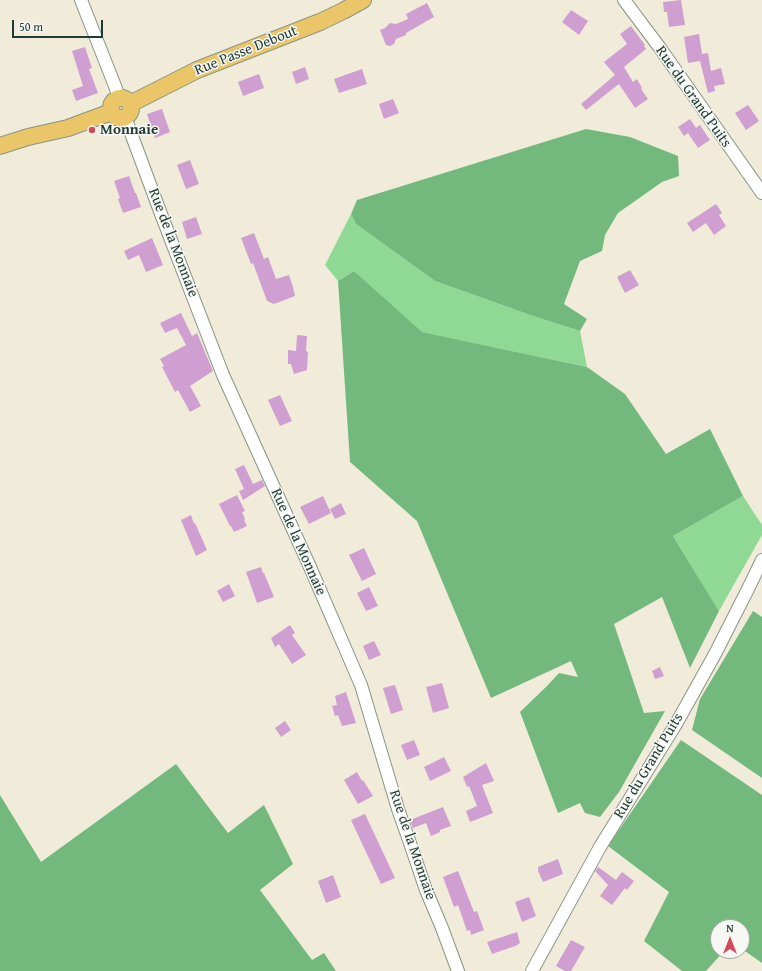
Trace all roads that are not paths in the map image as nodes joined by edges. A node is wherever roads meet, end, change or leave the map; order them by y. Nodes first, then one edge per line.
1 (81, 0) edge
2 (363, 0) edge
3 (624, 0) edge
4 (121, 108) junction
5 (0, 146) edge
6 (762, 194) edge
7 (762, 560) edge
8 (458, 971) edge
9 (532, 971) edge

1 - 4 street, Rue de la Monnaie
2 - 4 main road, Rue Passe Debout
3 - 6 street, Rue du Grand Puits
4 - 5 main road, Rue Passe Debout
4 - 8 street, Rue de la Monnaie
7 - 9 street, Rue du Grand Puits

